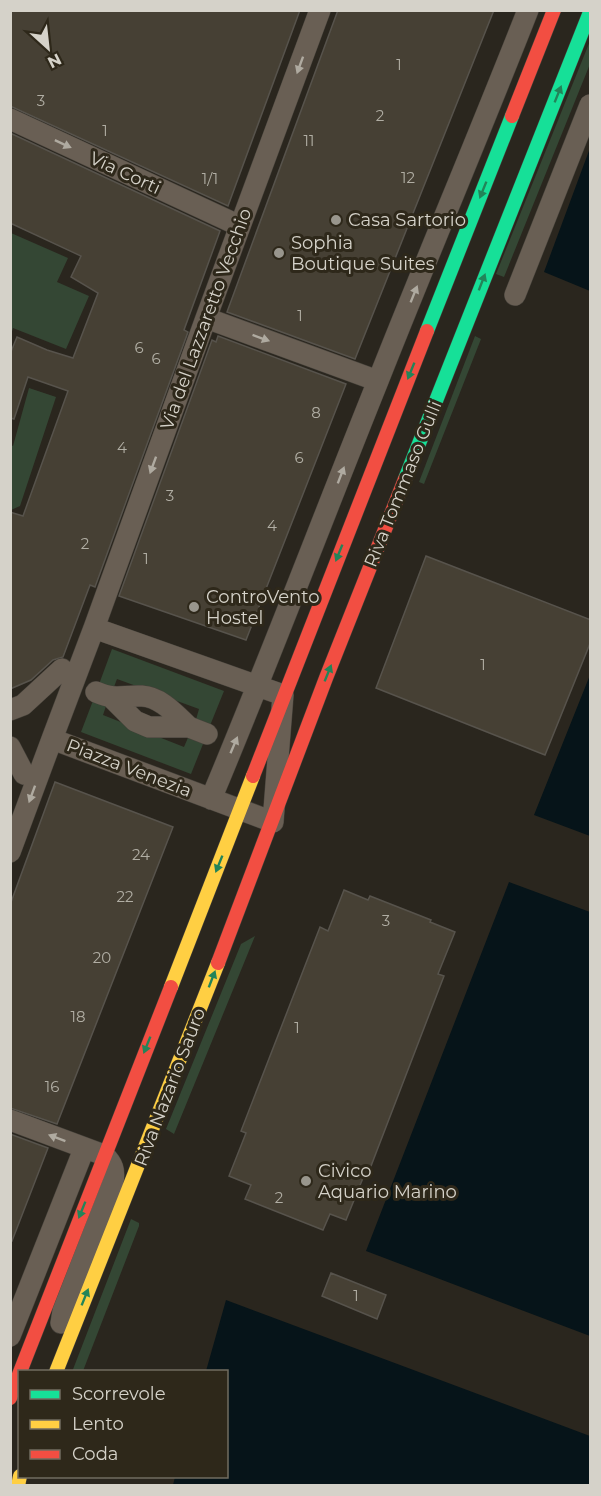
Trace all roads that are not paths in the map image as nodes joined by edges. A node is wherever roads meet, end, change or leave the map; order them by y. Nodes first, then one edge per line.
1 (320, 10) edge
2 (528, 10) edge
3 (554, 10) edge
4 (591, 12) edge
5 (591, 105) edge
6 (10, 119) edge
7 (240, 226) junction
8 (515, 295) dead end
9 (206, 318) junction
10 (378, 381) junction
11 (94, 628) junction
12 (59, 676) dead end
13 (259, 686) junction
14 (104, 695) dead end
15 (283, 695) junction
16 (17, 707) edge
17 (198, 730) dead end
18 (52, 739) junction
19 (10, 747) edge
20 (24, 774) dead end
21 (212, 799) junction
22 (240, 810) junction
23 (273, 822) junction
24 (10, 852) edge
25 (10, 1120) edge
26 (94, 1152) junction
27 (10, 1336) edge
28 (63, 1351) junction
29 (21, 1370) edge
30 (56, 1370) edge
31 (18, 1377) edge
32 (10, 1398) edge

1 -> 7 street, Via del Lazzaretto Vecchio
10 -> 2 street
3 -> 15 main road, Riva Tommaso Gulli
23 -> 4 main road, Riva Tommaso Gulli
5 - 8 street
6 -> 7 street, Via Corti
7 - 9 street, Via del Lazzaretto Vecchio
9 -> 10 street
9 -> 11 street, Via del Lazzaretto Vecchio
13 -> 10 street
11 - 13 street
11 - 18 street, Piazza Venezia
12 - 16 street
13 - 15 street
21 -> 13 street, Piazza Venezia
14 - 17 street
15 - 22 main road
15 - 23 street
18 - 21 street, Piazza Venezia
18 -> 24 street
19 - 20 street
21 - 22 street, Piazza Venezia
22 - 23 street, Piazza Venezia
22 -> 26 main road, Riva Nazario Sauro
28 -> 23 main road, Riva Nazario Sauro
26 -> 25 street
26 - 27 street, Riva Nazario Sauro
26 - 28 street, Riva Nazario Sauro
26 -> 29 main road, Riva Nazario Sauro
28 - 30 main road, Riva Nazario Sauro
31 - 32 main road, Riva Nazario Sauro

